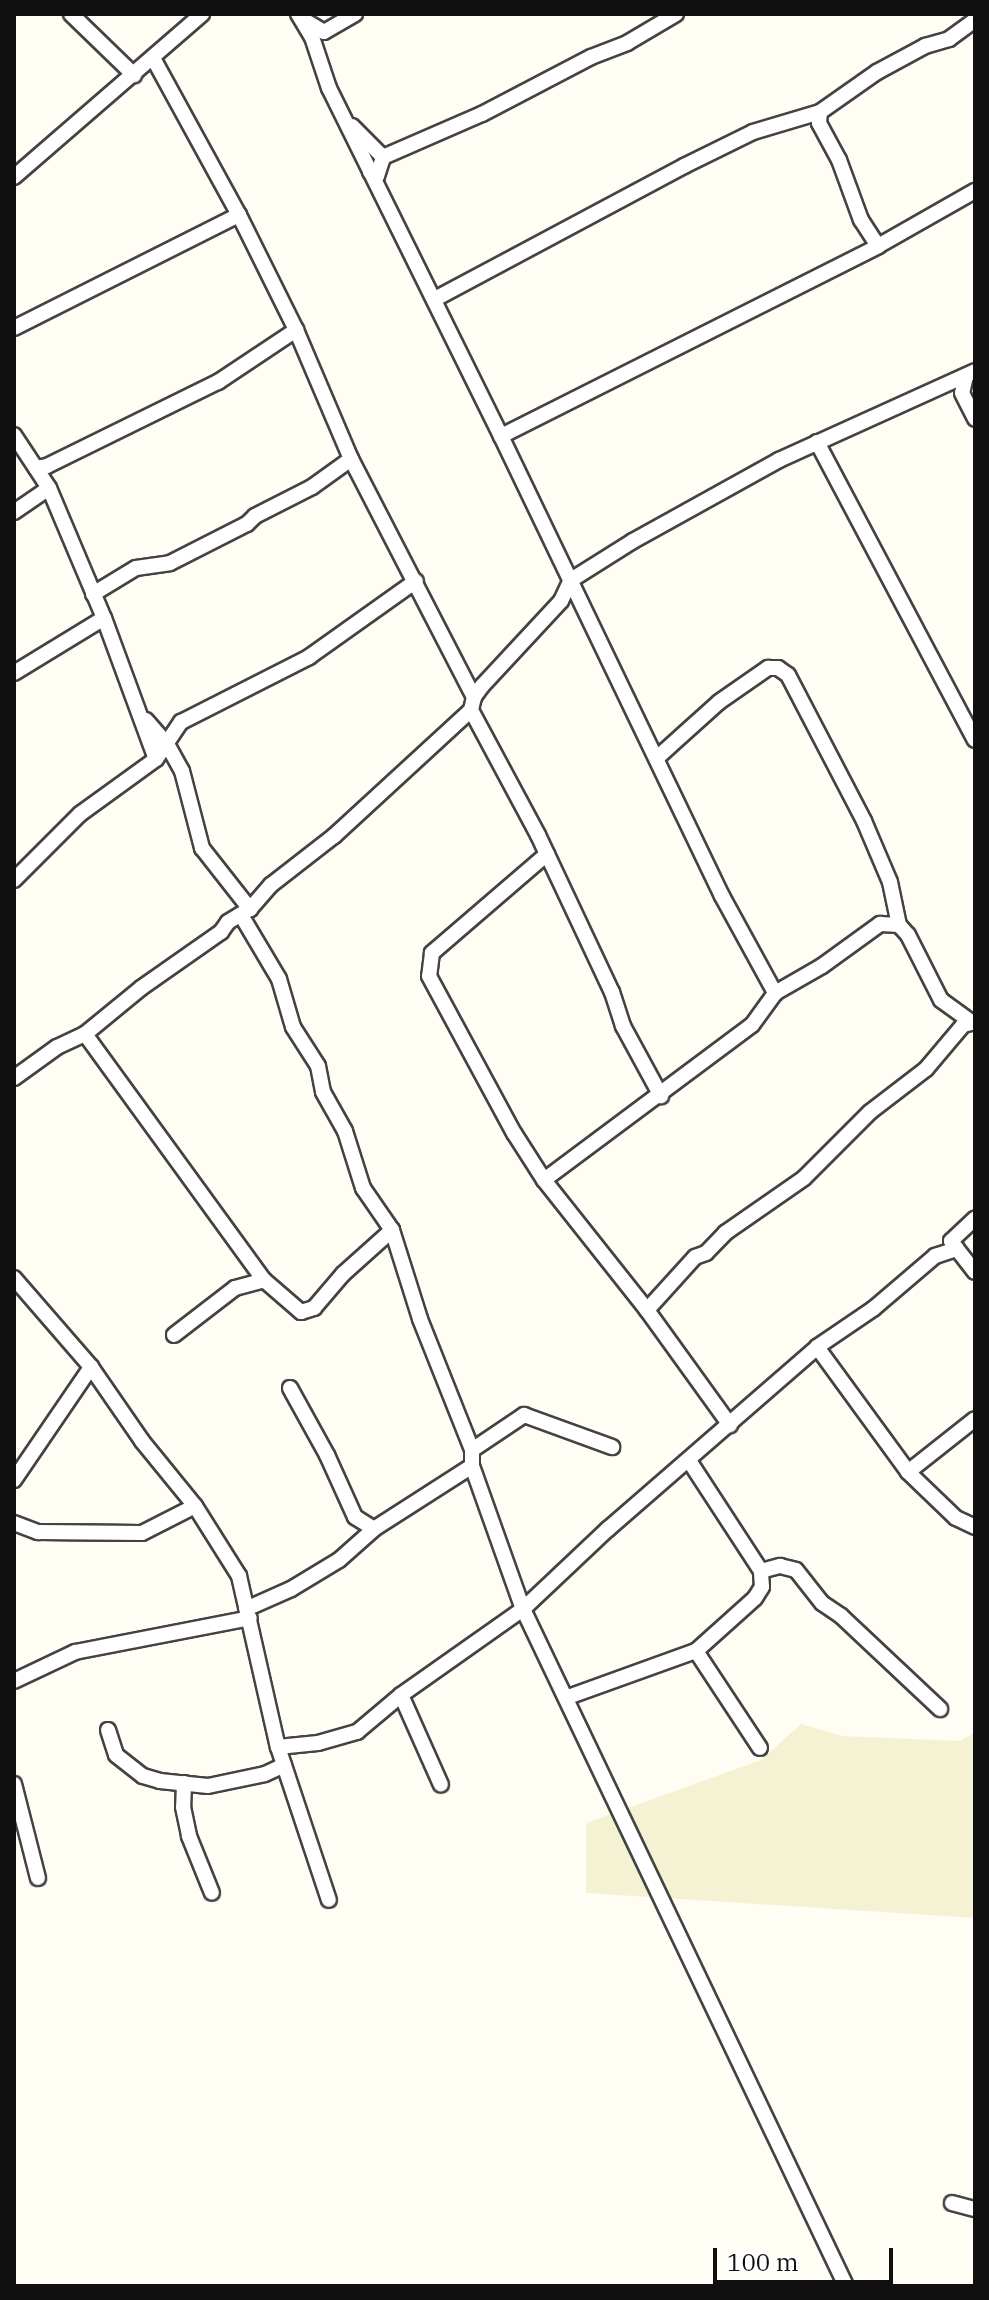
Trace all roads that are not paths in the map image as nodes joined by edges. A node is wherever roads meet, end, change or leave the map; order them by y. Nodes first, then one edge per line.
1 (71, 14) edge
2 (202, 14) edge
3 (355, 14) edge
4 (676, 14) edge
5 (301, 17) edge
6 (975, 20) edge
7 (153, 58) junction
8 (134, 75) junction
9 (820, 112) junction
10 (348, 122) junction
11 (383, 157) junction
12 (370, 171) junction
13 (14, 177) edge
14 (975, 191) edge
15 (239, 215) junction
16 (878, 246) junction
17 (435, 299) junction
18 (14, 328) edge
19 (296, 330) junction
20 (970, 373) edge
21 (975, 419) edge
22 (14, 435) edge
23 (501, 436) junction
24 (817, 442) junction
25 (351, 459) junction
26 (36, 468) junction
27 (49, 488) junction
28 (14, 512) edge
29 (571, 580) junction
30 (416, 581) junction
31 (93, 594) junction
32 (104, 618) junction
33 (16, 666) edge
34 (473, 704) junction
35 (143, 717) junction
36 (975, 740) edge
37 (167, 744) junction
38 (658, 757) junction
39 (156, 759) junction
40 (547, 854) junction
41 (14, 880) edge
42 (246, 912) junction
43 (899, 925) junction
44 (775, 993) junction
45 (974, 1023) edge
46 (85, 1034) junction
47 (14, 1078) edge
48 (661, 1096) junction
49 (544, 1180) junction
50 (975, 1219) edge
51 (392, 1230) junction
52 (957, 1249) junction
53 (975, 1272) edge
54 (14, 1278) edge
55 (264, 1280) junction
56 (647, 1310) junction
57 (174, 1335) dead end
58 (817, 1347) junction
59 (91, 1367) junction
60 (290, 1388) dead end
61 (975, 1419) edge
62 (730, 1425) junction
63 (612, 1447) dead end
64 (472, 1450) junction
65 (690, 1462) junction
66 (472, 1466) junction
67 (908, 1472) junction
68 (14, 1480) edge
69 (195, 1506) junction
70 (14, 1523) edge
71 (975, 1527) edge
72 (374, 1529) junction
73 (761, 1571) junction
74 (523, 1609) junction
75 (248, 1613) junction
76 (696, 1651) junction
77 (14, 1681) edge
78 (401, 1695) junction
79 (568, 1697) junction
80 (940, 1709) dead end
81 (108, 1730) dead end
82 (278, 1747) junction
83 (760, 1748) dead end
84 (284, 1765) junction
85 (184, 1783) junction
86 (14, 1784) edge
87 (441, 1785) dead end
88 (38, 1878) dead end
89 (212, 1893) dead end
90 (329, 1900) dead end
91 (952, 2203) dead end
92 (975, 2209) edge
93 (846, 2286) edge

1 - 8 street
2 - 7 street
3 - 5 street
4 - 11 street
5 - 10 street
6 - 9 street
7 - 8 street
7 - 15 street
8 - 13 street
9 - 16 street
9 - 17 street
10 - 11 street
10 - 12 street
11 - 12 street
12 - 17 street
14 - 16 street
15 - 18 street
15 - 19 street
16 - 23 street
17 - 23 street
19 - 25 street
19 - 26 street
20 - 21 street
20 - 24 street
22 - 26 street
23 - 29 street
24 - 29 street
24 - 36 street
25 - 30 street
25 - 31 street
26 - 27 street
27 - 28 street
27 - 31 street
29 - 34 street
29 - 38 street
30 - 34 street
30 - 37 street
31 - 32 street
32 - 33 street
32 - 35 street
34 - 40 street
34 - 42 street
35 - 37 street
35 - 39 street
37 - 39 street
37 - 42 street
38 - 43 street
38 - 44 street
39 - 41 street
40 - 48 street
40 - 49 street
42 - 46 street
42 - 51 street
43 - 44 street
43 - 45 street
44 - 48 street
45 - 56 street
46 - 47 street
46 - 55 street
48 - 49 street
49 - 56 street
50 - 52 street
51 - 55 street
51 - 64 street
52 - 53 street
52 - 58 street
54 - 59 street
55 - 57 street
56 - 62 street
58 - 62 street
58 - 67 street
59 - 68 street
59 - 69 street
60 - 72 street
61 - 67 street
62 - 65 street
63 - 64 street
64 - 66 street
65 - 73 street
65 - 74 street
66 - 72 street
66 - 74 street
67 - 71 street
69 - 70 street
69 - 75 street
72 - 75 street
73 - 76 street
73 - 80 street
74 - 78 street
74 - 79 street
75 - 77 street
75 - 82 street
76 - 79 street
76 - 83 street
78 - 82 street
78 - 87 street
79 - 93 street
81 - 85 street
82 - 84 street
84 - 85 street
84 - 90 street
85 - 89 street
86 - 88 street
91 - 92 street

